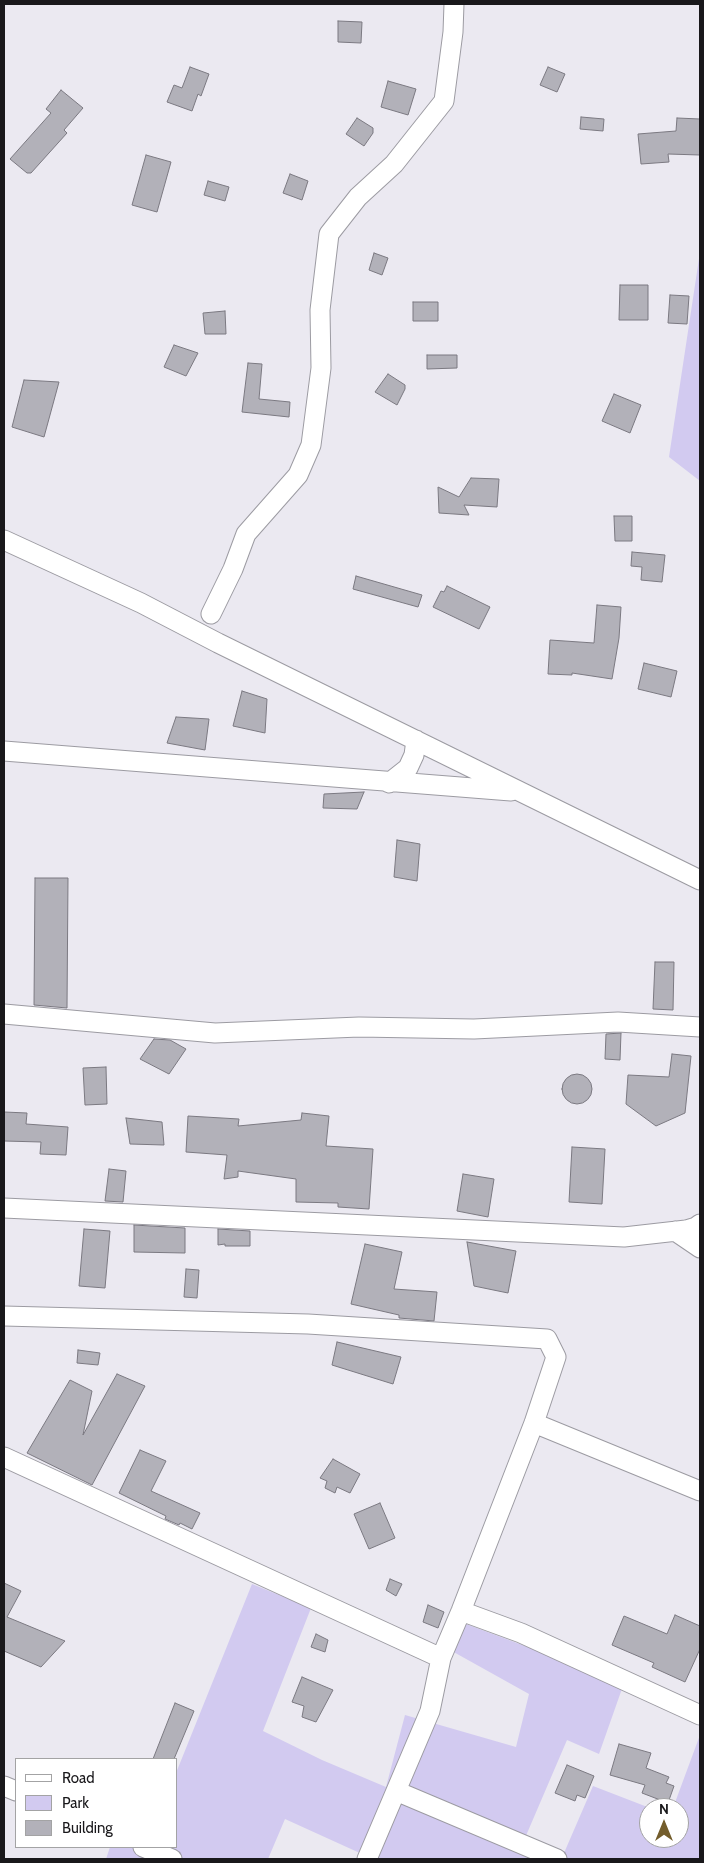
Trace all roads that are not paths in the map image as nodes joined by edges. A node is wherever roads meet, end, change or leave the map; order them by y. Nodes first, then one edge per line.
1 (454, 4) edge
2 (4, 540) edge
3 (211, 614) junction
4 (191, 630) junction
5 (218, 643) junction
6 (416, 740) junction
7 (4, 751) edge
8 (389, 782) junction
9 (522, 792) junction
10 (700, 880) edge
11 (4, 1014) edge
12 (700, 1027) edge
13 (4, 1208) edge
14 (700, 1224) edge
15 (675, 1231) junction
16 (700, 1248) edge
17 (4, 1316) edge
18 (534, 1423) junction
19 (4, 1457) edge
20 (700, 1491) edge
21 (461, 1611) junction
22 (441, 1658) junction
23 (700, 1715) edge
24 (396, 1791) junction
25 (145, 1848) edge
26 (172, 1859) edge
27 (367, 1859) edge
28 (557, 1859) edge

1 - 3 street
2 - 4 street
3 - 4 street
3 - 5 street
4 - 5 street
5 - 6 street
6 - 8 street
6 - 9 street
7 - 8 street
8 - 9 street
9 - 10 street
11 - 12 street
13 - 15 street
14 - 15 street
15 - 16 street
17 - 18 street
18 - 20 street
18 - 21 street
19 - 22 street
21 - 22 street
21 - 23 street
22 - 24 street
24 - 27 street
24 - 28 street
25 - 26 street

